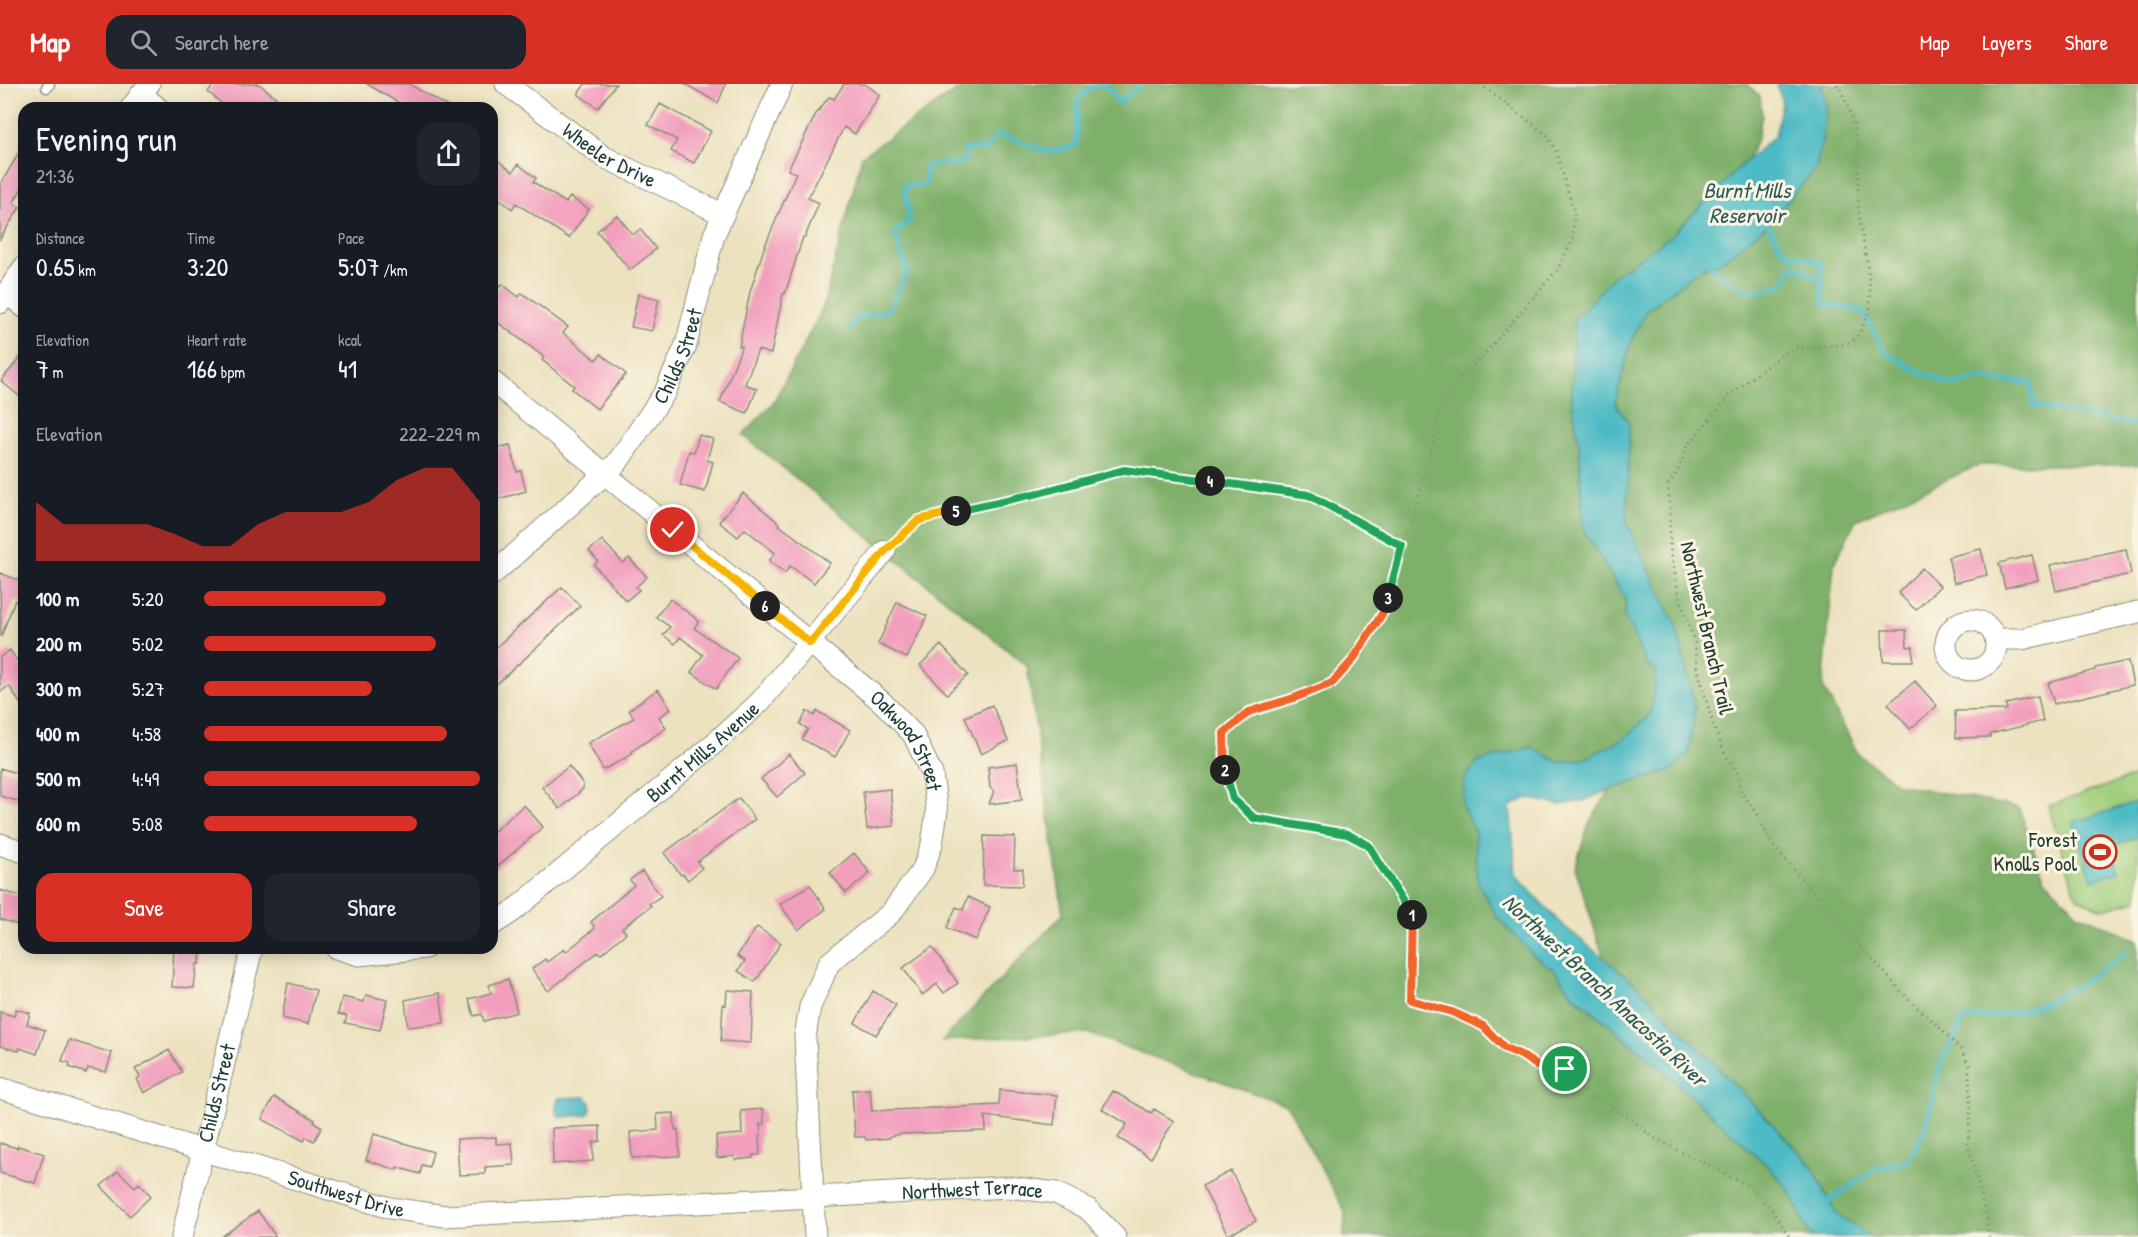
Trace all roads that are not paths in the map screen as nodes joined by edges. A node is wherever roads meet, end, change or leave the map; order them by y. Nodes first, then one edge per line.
1 (506, 84) edge
2 (782, 84) edge
3 (722, 214) junction
4 (18, 276) edge
5 (3, 298) edge
6 (18, 304) edge
7 (498, 386) edge
8 (605, 474) junction
9 (885, 551) road end
10 (498, 570) edge
11 (2138, 612) edge
12 (1996, 639) dead end
13 (810, 643) junction
14 (0, 844) edge
15 (18, 850) edge
16 (498, 921) edge
17 (251, 954) edge
18 (0, 1088) edge
19 (203, 1151) junction
20 (813, 1196) junction
21 (182, 1237) edge
22 (815, 1237) edge
23 (1115, 1237) edge

1 - 3 street, Wheeler Drive
2 - 3 street, Childs Street
3 - 8 street, Childs Street
4 - 5 street
5 - 6 street
7 - 8 street, Oakwood Street
8 - 10 street, Childs Street
8 - 13 street, Oakwood Street
9 - 13 street, Burnt Mills Avenue
11 - 12 street
13 - 16 street, Burnt Mills Avenue
13 - 20 street, Oakwood Street
14 - 15 street
17 - 19 street, Childs Street
18 - 19 street, Southwest Drive
19 - 20 street, Southwest Drive
19 - 21 street, Childs Street
20 - 22 street, Oakwood Street
20 - 23 street, Northwest Terrace

